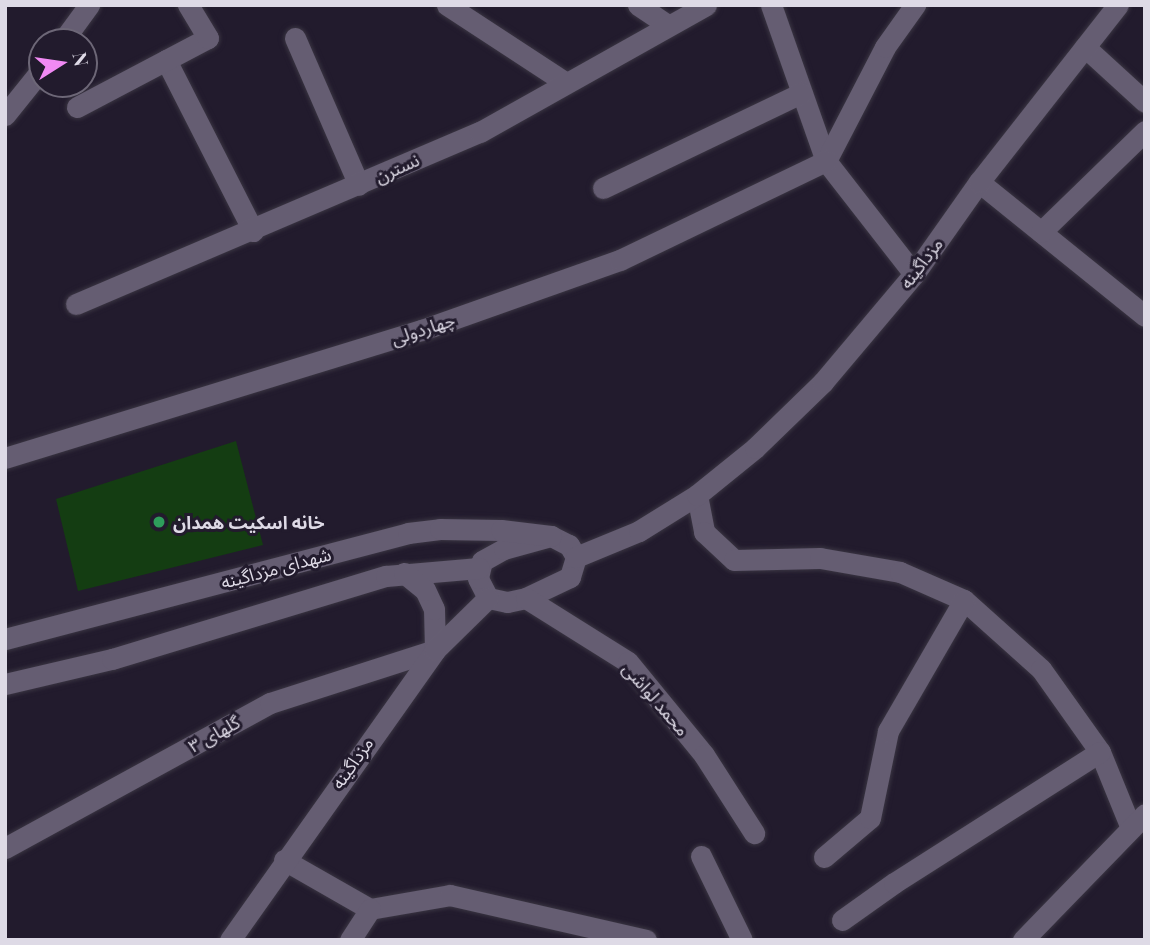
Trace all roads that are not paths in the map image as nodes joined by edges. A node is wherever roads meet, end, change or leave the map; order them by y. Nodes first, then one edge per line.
1 (89, 5) edge
2 (188, 5) edge
3 (447, 5) edge
4 (638, 5) edge
5 (706, 5) edge
6 (771, 5) edge
7 (915, 5) edge
8 (1118, 5) edge
9 (668, 24) junction
10 (72, 28) edge
11 (295, 38) dead end
12 (1085, 47) junction
13 (166, 60) junction
14 (566, 83) junction
15 (28, 86) edge
16 (801, 93) junction
17 (1145, 102) edge
18 (77, 107) dead end
19 (5, 115) edge
20 (1145, 131) edge
21 (826, 161) junction
22 (979, 183) junction
23 (359, 185) junction
24 (603, 188) dead end
25 (253, 231) junction
26 (1041, 232) junction
27 (914, 274) junction
28 (76, 304) dead end
29 (1145, 316) edge
30 (5, 458) edge
31 (696, 495) junction
32 (551, 536) junction
33 (576, 557) junction
34 (479, 568) junction
35 (404, 573) junction
36 (488, 598) junction
37 (526, 598) junction
38 (964, 600) junction
39 (5, 639) edge
40 (435, 650) junction
41 (5, 684) edge
42 (1100, 752) junction
43 (1138, 821) edge
44 (754, 833) dead end
45 (5, 848) edge
46 (701, 856) dead end
47 (824, 857) dead end
48 (284, 860) junction
49 (370, 909) junction
50 (842, 920) dead end
51 (230, 940) edge
52 (350, 940) edge
53 (646, 940) edge
54 (742, 940) edge
55 (1023, 940) edge

1 - 10 street
2 - 13 street
3 - 14 street
4 - 9 street
5 - 9 street, نسترن
6 - 16 street
7 - 21 street
8 - 12 street, مزداگینه
9 - 14 street, نسترن
11 - 23 street
12 - 17 street
12 - 22 street, مزداگینه
13 - 18 street
13 - 25 street
14 - 23 street, نسترن
15 - 19 street
16 - 21 street
16 - 24 street
20 - 26 street
21 - 27 street
21 - 30 street, چهاردولی
22 - 26 street
22 - 27 street, مزداگینه
23 - 25 street, نسترن
25 - 28 street, نسترن
26 - 29 street
27 - 31 street, مزداگینه
31 - 33 street, مزداگینه
31 - 38 street
32 - 33 street
32 - 34 street
32 - 39 street, شهدای مزداگینه
33 - 37 street
34 - 35 street
34 - 36 street
35 - 40 street
35 - 41 street
36 - 37 street
36 - 40 street, مزداگینه
37 - 44 street, محمد لواشی
38 - 42 street
38 - 47 street
40 - 45 street, گلهای ۳
40 - 48 street, مزداگینه
42 - 43 street
42 - 50 street
43 - 55 street
46 - 54 street
48 - 49 street
48 - 51 street, مزداگینه
49 - 52 street
49 - 53 street

